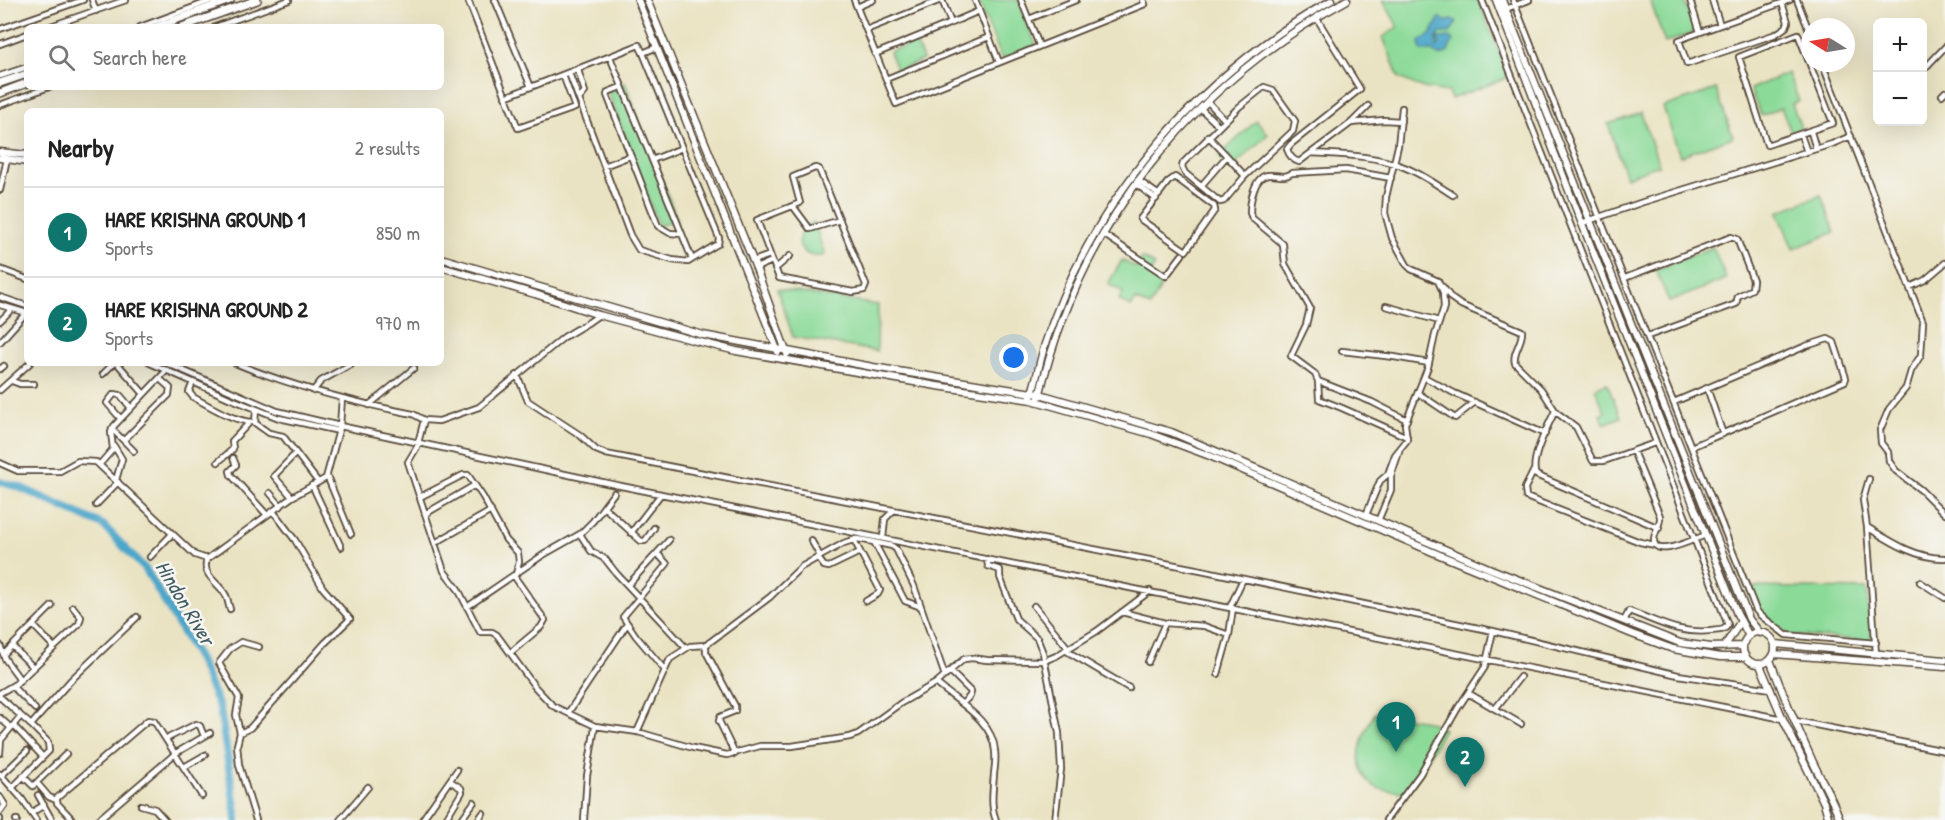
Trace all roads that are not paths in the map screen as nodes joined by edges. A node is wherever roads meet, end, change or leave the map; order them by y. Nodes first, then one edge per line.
1 (83, 0) edge
2 (92, 0) edge
3 (126, 0) edge
4 (213, 0) edge
5 (230, 0) edge
6 (257, 0) edge
7 (289, 0) edge
8 (468, 0) edge
9 (495, 0) edge
10 (638, 0) edge
11 (647, 0) edge
12 (854, 0) edge
13 (873, 0) edge
14 (941, 0) edge
15 (975, 0) edge
16 (1021, 0) edge
17 (1076, 0) edge
18 (1143, 0) edge
19 (1332, 0) edge
20 (1347, 0) edge
21 (1482, 0) edge
22 (1496, 0) edge
23 (1502, 0) edge
24 (1529, 0) edge
25 (1690, 0) edge
26 (1712, 0) edge
27 (1790, 0) edge
28 (1797, 0) edge
29 (1514, 2) edge
30 (1782, 3) junction
31 (857, 7) junction
32 (1506, 9) junction
33 (96, 10) junction
34 (979, 10) junction
35 (1316, 17) junction
36 (1804, 18) edge
37 (1029, 20) junction
38 (951, 23) junction
39 (56, 24) edge
40 (148, 24) edge
41 (164, 24) edge
42 (190, 24) edge
43 (223, 24) edge
44 (1720, 25) junction
45 (0, 29) edge
46 (866, 30) junction
47 (1700, 32) junction
48 (24, 35) edge
49 (990, 37) junction
50 (0, 44) edge
51 (1039, 45) junction
52 (657, 47) junction
53 (1945, 47) edge
54 (643, 52) junction
55 (875, 54) junction
56 (610, 57) junction
57 (999, 62) junction
58 (1927, 66) dead end
59 (24, 68) edge
60 (578, 70) junction
61 (1826, 72) edge
62 (569, 73) junction
63 (24, 75) edge
64 (563, 75) junction
65 (0, 76) edge
66 (886, 79) junction
67 (0, 83) edge
68 (24, 84) edge
69 (531, 87) junction
70 (621, 87) junction
71 (41, 90) edge
72 (0, 93) edge
73 (505, 96) junction
74 (580, 98) junction
75 (1207, 101) junction
76 (0, 105) edge
77 (1368, 106) dead end
78 (1200, 108) junction
79 (1402, 108) dead end
80 (1225, 120) junction
81 (1401, 121) junction
82 (1351, 123) junction
83 (1219, 126) junction
84 (1811, 132) junction
85 (1802, 135) junction
86 (1851, 135) junction
87 (1208, 136) junction
88 (682, 148) junction
89 (698, 149) junction
90 (1816, 149) junction
91 (0, 152) edge
92 (1807, 152) junction
93 (1311, 153) junction
94 (24, 155) edge
95 (685, 155) junction
96 (630, 156) junction
97 (1227, 156) junction
98 (4, 159) edge
99 (652, 160) junction
100 (24, 162) edge
101 (1394, 163) junction
102 (604, 166) junction
103 (1556, 175) junction
104 (1245, 176) junction
105 (1391, 178) junction
106 (1137, 182) junction
107 (1201, 186) junction
108 (0, 190) edge
109 (1453, 195) dead end
110 (1158, 197) junction
111 (792, 206) junction
112 (733, 213) junction
113 (724, 216) junction
114 (1600, 217) junction
115 (840, 220) junction
116 (1586, 222) junction
117 (682, 234) junction
118 (1103, 234) junction
119 (770, 255) junction
120 (1182, 255) dead end
121 (790, 256) dead end
122 (444, 259) edge
123 (692, 259) junction
124 (772, 261) junction
125 (1945, 263) edge
126 (754, 265) junction
127 (444, 268) edge
128 (0, 269) edge
129 (775, 269) junction
130 (24, 278) edge
131 (1624, 278) junction
132 (1441, 285) junction
133 (1910, 287) junction
134 (0, 297) edge
135 (0, 305) edge
136 (24, 305) edge
137 (1386, 306) dead end
138 (12, 309) junction
139 (24, 312) edge
140 (598, 315) junction
141 (24, 316) edge
142 (0, 321) edge
143 (1439, 321) junction
144 (1647, 336) junction
145 (0, 342) edge
146 (777, 349) junction
147 (786, 350) junction
148 (1342, 351) dead end
149 (780, 358) junction
150 (790, 360) junction
151 (1429, 363) junction
152 (27, 366) edge
153 (112, 366) edge
154 (118, 366) edge
155 (156, 366) edge
156 (167, 366) edge
157 (173, 366) edge
158 (242, 366) edge
159 (348, 366) edge
160 (414, 368) dead end
161 (166, 371) junction
162 (103, 374) dead end
163 (517, 375) junction
164 (1424, 377) junction
165 (160, 379) junction
166 (12, 381) junction
167 (1317, 381) junction
168 (193, 382) junction
169 (34, 384) dead end
170 (1707, 388) junction
171 (0, 390) edge
172 (313, 391) junction
173 (1418, 393) junction
174 (144, 394) junction
175 (1035, 397) junction
176 (342, 398) junction
177 (1475, 402) junction
178 (1674, 402) junction
179 (369, 405) junction
180 (131, 408) junction
181 (256, 410) junction
182 (1555, 411) junction
183 (120, 418) junction
184 (424, 420) junction
185 (1407, 420) junction
186 (252, 422) junction
187 (112, 429) junction
188 (340, 429) junction
189 (1545, 434) junction
190 (1723, 435) junction
191 (1407, 437) junction
192 (124, 440) junction
193 (1655, 443) junction
194 (418, 444) junction
195 (114, 446) junction
196 (1691, 447) junction
197 (1400, 450) junction
198 (134, 451) dead end
199 (1633, 451) junction
200 (296, 453) junction
201 (0, 457) edge
202 (233, 458) dead end
203 (218, 462) dead end
204 (2, 463) edge
205 (100, 464) junction
206 (1534, 470) junction
207 (327, 476) junction
208 (1869, 479) dead end
209 (117, 481) junction
210 (318, 482) junction
211 (312, 485) junction
212 (475, 485) junction
213 (270, 493) dead end
214 (614, 493) dead end
215 (661, 494) junction
216 (292, 497) junction
217 (420, 497) junction
218 (96, 506) dead end
219 (281, 506) junction
220 (604, 507) junction
221 (273, 511) junction
222 (490, 511) junction
223 (893, 512) junction
224 (425, 514) junction
225 (1365, 514) junction
226 (1945, 514) edge
227 (267, 515) junction
228 (1380, 516) junction
229 (1866, 527) junction
230 (654, 528) dead end
231 (1659, 528) junction
232 (631, 533) junction
233 (172, 534) junction
234 (351, 534) dead end
235 (580, 534) junction
236 (1700, 537) junction
237 (883, 538) junction
238 (669, 540) dead end
239 (811, 540) dead end
240 (854, 540) junction
241 (874, 542) junction
242 (435, 543) junction
243 (1655, 545) junction
244 (341, 547) dead end
245 (860, 552) junction
246 (657, 553) junction
247 (150, 557) dead end
248 (819, 557) junction
249 (1945, 558) edge
250 (207, 559) junction
251 (987, 559) junction
252 (515, 575) junction
253 (1243, 579) junction
254 (1920, 582) dead end
255 (628, 585) junction
256 (1150, 591) junction
257 (640, 597) junction
258 (1945, 598) edge
259 (866, 601) dead end
260 (52, 606) dead end
261 (1034, 606) dead end
262 (74, 607) dead end
263 (467, 607) junction
264 (921, 607) junction
265 (1231, 607) junction
266 (230, 609) dead end
267 (1122, 612) junction
268 (137, 617) dead end
269 (1625, 617) junction
270 (1740, 621) junction
271 (1165, 623) junction
272 (627, 624) junction
273 (33, 625) junction
274 (1493, 632) junction
275 (1760, 633) junction
276 (1229, 635) junction
277 (1749, 636) junction
278 (1775, 644) junction
279 (0, 645) edge
280 (706, 645) junction
281 (12, 646) junction
282 (1743, 646) junction
283 (54, 647) junction
284 (259, 647) dead end
285 (1724, 647) junction
286 (686, 648) junction
287 (1876, 648) junction
288 (1067, 649) junction
289 (510, 653) junction
290 (4, 654) junction
291 (1746, 657) junction
292 (1772, 657) junction
293 (1044, 660) junction
294 (1488, 660) junction
295 (1945, 660) edge
296 (1148, 662) dead end
297 (1760, 665) junction
298 (34, 668) junction
299 (1945, 668) edge
300 (664, 669) junction
301 (951, 672) junction
302 (1218, 674) dead end
303 (945, 676) junction
304 (1520, 676) dead end
305 (18, 681) junction
306 (936, 683) junction
307 (12, 686) junction
308 (1129, 688) dead end
309 (1771, 689) junction
310 (1468, 693) junction
311 (0, 695) edge
312 (962, 704) junction
313 (35, 709) dead end
314 (1495, 709) junction
315 (568, 713) junction
316 (21, 717) junction
317 (0, 718) edge
318 (1783, 719) junction
319 (1796, 721) junction
320 (1521, 724) dead end
321 (31, 725) junction
322 (595, 726) junction
323 (13, 727) junction
324 (637, 732) junction
325 (240, 733) junction
326 (166, 739) junction
327 (0, 743) edge
328 (27, 751) dead end
329 (1945, 752) edge
330 (0, 753) edge
331 (176, 753) junction
332 (66, 754) dead end
333 (205, 754) dead end
334 (735, 754) junction
335 (44, 757) junction
336 (184, 767) junction
337 (457, 770) dead end
338 (1, 775) edge
339 (23, 776) junction
340 (450, 781) junction
341 (37, 783) junction
342 (368, 787) dead end
343 (12, 788) junction
344 (38, 795) dead end
345 (202, 796) dead end
346 (0, 797) edge
347 (56, 800) junction
348 (474, 802) dead end
349 (44, 805) junction
350 (141, 805) dead end
351 (64, 810) junction
352 (0, 812) edge
353 (31, 813) junction
354 (483, 813) dead end
355 (53, 819) edge
356 (36, 820) edge
357 (73, 820) edge
358 (98, 820) edge
359 (165, 820) edge
360 (256, 820) edge
361 (340, 820) edge
362 (422, 820) edge
363 (445, 820) edge
364 (461, 820) edge
365 (478, 820) edge
366 (584, 820) edge
367 (996, 820) edge
368 (1055, 820) edge
369 (1386, 820) edge
370 (1829, 820) edge
371 (1840, 820) edge

1 - 45 street
2 - 33 street
3 - 33 street
4 - 40 street
5 - 41 main road
6 - 42 main road
7 - 43 street
8 - 73 street
9 - 69 street
10 - 52 street
11 - 112 street
12 - 31 street
13 - 31 street
14 - 38 street
14 - 46 street
15 - 34 street
16 - 37 street
17 - 37 street
18 - 51 street
19 - 175 street
20 - 35 street
21 - 103 street
22 - 103 street
23 - 32 street
24 - 29 street
25 - 47 street
26 - 44 street
27 - 30 street
28 - 36 street
29 - 32 street
29 - 114 street
30 - 44 street
30 - 47 street
31 - 46 street
32 - 116 street
33 - 39 street
34 - 38 street
34 - 49 street
35 - 75 street
35 - 93 street
37 - 51 street
38 - 55 street
44 - 47 street
46 - 55 street
48 - 50 street
49 - 57 street
49 - 66 street
51 - 57 street
52 - 54 street
52 - 89 street
53 - 58 street
54 - 56 street
54 - 88 street
55 - 66 street
56 - 60 street
56 - 70 street
57 - 66 street
59 - 65 street
60 - 62 street
60 - 74 street
61 - 86 street
62 - 64 street
62 - 74 street
63 - 67 main road
64 - 69 street
64 - 73 street
68 - 72 main road
69 - 73 street
70 - 96 street
70 - 99 street
71 - 76 street
74 - 102 street
75 - 78 street
75 - 80 street
77 - 82 street
78 - 83 street
78 - 106 street
79 - 81 street
80 - 83 street
80 - 104 street
81 - 82 street
81 - 101 street
82 - 93 street
83 - 87 street
84 - 85 street
84 - 85 street
84 - 90 street
85 - 92 street
86 - 90 street
86 - 133 street
87 - 97 street
87 - 107 street
88 - 95 street
88 - 99 street
89 - 95 street
89 - 113 street
90 - 92 street
91 - 94 street
92 - 114 street
93 - 101 street
95 - 123 street
96 - 102 street
96 - 117 street
97 - 104 street
97 - 107 street
98 - 100 street
98 - 108 street
99 - 117 street
101 - 105 street
101 - 109 street
102 - 123 street
103 - 116 street
103 - 193 street
104 - 107 street
105 - 132 street
105 - 167 street
106 - 110 street
106 - 118 street
110 - 110 street
111 - 115 street
111 - 115 street
111 - 119 street
112 - 113 street
112 - 126 street
113 - 146 street
114 - 116 street
114 - 131 street
115 - 129 street
116 - 236 street
116 - 275 street
117 - 123 street
118 - 120 street
118 - 175 street
119 - 124 street
119 - 126 street
121 - 129 street
122 - 146 street
124 - 126 street
124 - 129 street
125 - 133 street
126 - 147 street
127 - 140 street
128 - 130 street
131 - 144 street
131 - 144 street
132 - 143 street
132 - 182 street
133 - 226 street
134 - 136 street
135 - 138 street
137 - 143 street
138 - 139 street
138 - 142 street
140 - 149 street
140 - 163 street
141 - 145 street
143 - 151 street
144 - 178 street
146 - 147 street
146 - 149 street
147 - 150 street
147 - 175 street
148 - 151 street
149 - 150 street
150 - 175 street
151 - 164 street
152 - 166 street
153 - 162 street
154 - 174 street
155 - 161 street
156 - 161 street
157 - 188 street
158 - 172 street
159 - 172 street
160 - 179 street
161 - 165 street
161 - 168 street
163 - 184 street
163 - 223 street
164 - 173 street
164 - 177 street
165 - 174 street
165 - 192 street
166 - 169 street
166 - 171 street
167 - 185 street
167 - 191 street
168 - 181 street
168 - 186 street
170 - 178 street
170 - 190 street
170 - 190 street
172 - 176 street
173 - 177 street
173 - 185 street
174 - 180 street
175 - 225 street
176 - 179 street
176 - 188 street
177 - 189 street
178 - 196 street
179 - 184 street
180 - 183 street
180 - 183 street
181 - 186 street
181 - 188 street
182 - 189 street
182 - 199 street
183 - 187 street
184 - 194 street
185 - 191 street
186 - 200 street
186 - 203 street
187 - 192 street
187 - 195 street
188 - 194 street
188 - 207 street
189 - 206 street
190 - 196 street
191 - 197 street
192 - 198 street
193 - 199 street
193 - 236 street
194 - 215 street
194 - 217 street
195 - 205 street
195 - 209 street
196 - 287 street
197 - 225 street
197 - 228 street
199 - 231 street
200 - 210 street
200 - 216 street
201 - 204 street
202 - 227 street
204 - 205 street
205 - 209 street
206 - 231 street
206 - 243 street
207 - 210 street
207 - 234 street
208 - 229 street
209 - 218 street
209 - 233 street
210 - 211 street
211 - 216 street
211 - 244 street
212 - 217 street
212 - 222 street
212 - 224 street
213 - 219 street
214 - 220 street
215 - 232 street
215 - 237 street
216 - 219 street
217 - 224 street
219 - 221 street
220 - 232 street
220 - 235 street
221 - 227 street
221 - 325 street
222 - 242 street
222 - 252 street
223 - 237 street
223 - 253 street
224 - 242 street
225 - 228 street
225 - 291 street
227 - 250 street
228 - 269 street
229 - 249 street
229 - 287 street
230 - 232 street
231 - 243 street
233 - 247 street
233 - 250 street
235 - 252 street
235 - 255 street
236 - 243 street
236 - 269 street
236 - 270 street
237 - 251 street
238 - 246 street
239 - 248 street
240 - 241 street
240 - 245 street
240 - 248 street
241 - 264 street
241 - 264 street
242 - 263 street
245 - 248 street
245 - 259 street
246 - 255 street
246 - 257 street
248 - 280 street
250 - 266 street
251 - 256 street
251 - 293 street
252 - 263 street
252 - 289 street
253 - 265 street
253 - 274 street
254 - 258 street
255 - 257 street
256 - 265 street
256 - 267 street
257 - 272 street
257 - 286 street
260 - 273 street
261 - 288 street
262 - 283 street
263 - 289 street
264 - 303 street
265 - 276 street
265 - 294 street
267 - 271 street
267 - 288 street
268 - 321 street
269 - 285 street
270 - 277 street
270 - 285 street
271 - 276 street
271 - 296 street
272 - 300 street
272 - 315 street
273 - 281 street
273 - 283 street
274 - 294 street
274 - 309 street
275 - 277 street
275 - 278 street
276 - 302 street
277 - 282 street
278 - 287 street
278 - 292 street
279 - 290 street
280 - 286 street
280 - 334 street
281 - 290 street
281 - 298 street
282 - 285 street
282 - 291 street
283 - 298 street
284 - 325 street
286 - 300 street
287 - 295 street
288 - 293 street
288 - 308 street
289 - 315 street
290 - 305 street
291 - 297 street
292 - 297 street
292 - 299 street
292 - 319 street
293 - 301 street
293 - 368 street
294 - 310 street
294 - 318 street
297 - 309 street
298 - 305 street
300 - 324 street
301 - 303 street
301 - 312 street
303 - 306 street
304 - 314 street
305 - 307 street
306 - 312 street
306 - 334 street
307 - 311 street
307 - 313 street
309 - 318 street
310 - 314 street
310 - 369 street
311 - 316 street
312 - 367 street
314 - 320 street
315 - 322 street
316 - 321 street
316 - 323 street
317 - 323 street
318 - 370 street
319 - 329 street
319 - 371 street
321 - 335 street
322 - 324 street
322 - 366 street
323 - 327 street
323 - 335 street
324 - 334 street
325 - 360 street
326 - 331 street
326 - 331 street
326 - 347 street
327 - 330 street
328 - 338 street
331 - 336 street
331 - 358 street
332 - 341 street
333 - 336 street
335 - 339 street
336 - 345 street
337 - 340 street
338 - 343 street
339 - 341 street
339 - 343 street
340 - 362 street
340 - 363 street
341 - 347 street
342 - 361 street
343 - 353 street
344 - 349 street
346 - 352 street
347 - 351 street
348 - 364 street
349 - 353 street
349 - 355 street
350 - 359 street
351 - 355 street
351 - 357 street
353 - 356 street
354 - 365 street

